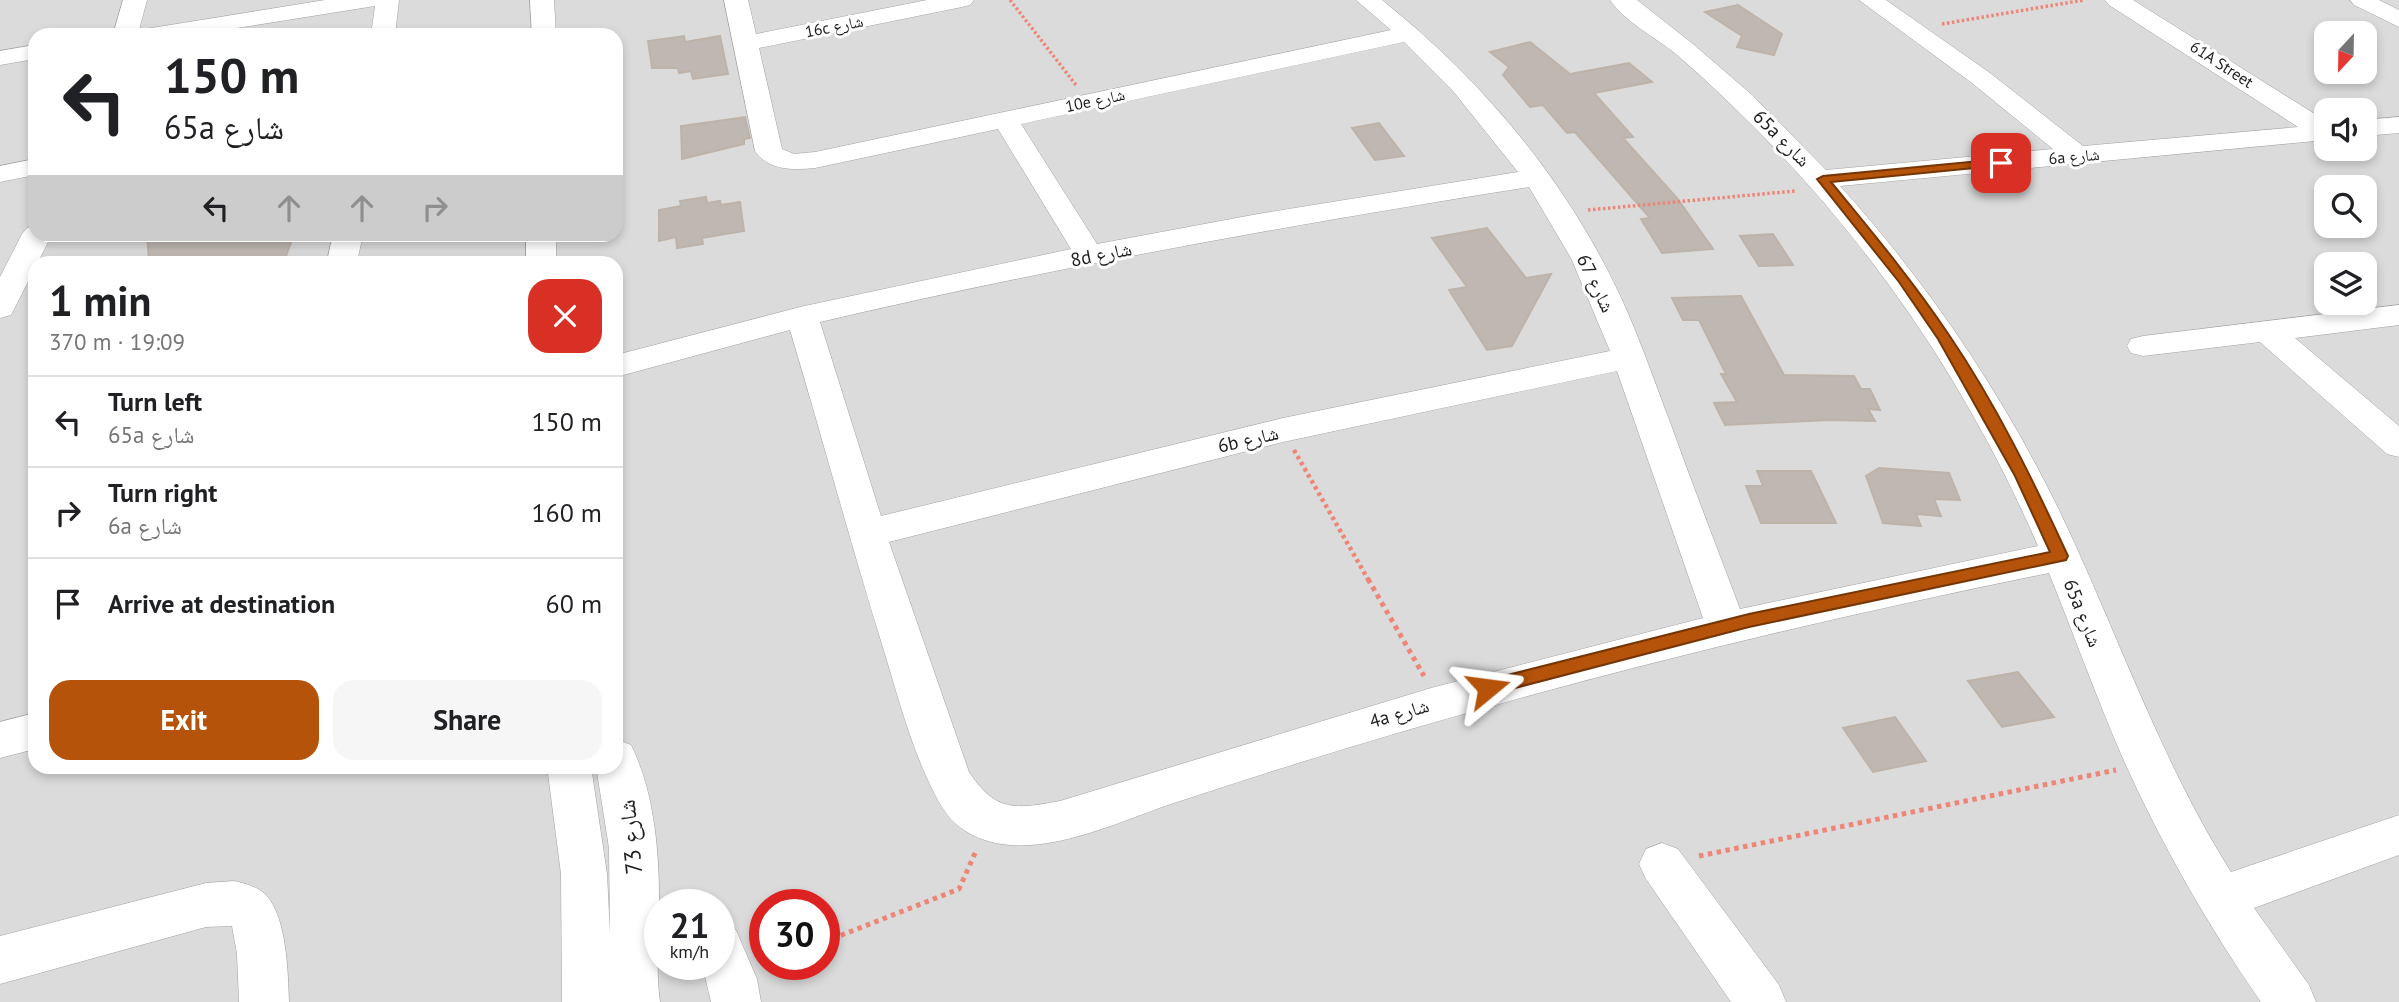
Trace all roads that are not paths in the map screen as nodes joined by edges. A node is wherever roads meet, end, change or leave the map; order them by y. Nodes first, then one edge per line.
1 (135, 0) edge
2 (370, 0) edge
3 (387, 0) edge
4 (542, 0) edge
5 (736, 0) edge
6 (962, 0) edge
7 (1368, 0) edge
8 (1622, 0) edge
9 (1871, 0) edge
10 (2117, 0) edge
11 (2362, 0) edge
12 (2399, 20) edge
13 (350, 26) dead end
14 (265, 27) edge
15 (127, 28) edge
16 (384, 28) edge
17 (544, 28) edge
18 (1408, 34) junction
19 (747, 43) junction
20 (28, 53) edge
21 (0, 58) edge
22 (1005, 120) junction
23 (2314, 125) edge
24 (2399, 125) edge
25 (2377, 127) edge
26 (2314, 133) edge
27 (2077, 155) junction
28 (28, 168) edge
29 (0, 174) edge
30 (1535, 178) junction
31 (1826, 184) junction
32 (33, 242) edge
33 (1090, 256) junction
34 (0, 308) edge
35 (2399, 315) edge
36 (802, 317) junction
37 (2267, 331) junction
38 (2143, 346) dead end
39 (671, 350) junction
40 (623, 357) edge
41 (1629, 358) junction
42 (623, 364) edge
43 (2399, 444) edge
44 (869, 533) junction
45 (2060, 556) junction
46 (1726, 626) junction
47 (28, 733) edge
48 (0, 740) edge
49 (570, 774) edge
50 (620, 774) edge
51 (2399, 835) edge
52 (1662, 863) road end
53 (644, 889) edge
54 (2221, 898) junction
55 (644, 923) edge
56 (0, 960) edge
57 (732, 980) edge
58 (264, 1002) edge
59 (587, 1002) edge
60 (635, 1002) edge
61 (736, 1002) edge
62 (1761, 1002) edge
63 (2291, 1002) edge

1 - 15 street
2 - 14 street
3 - 16 street
4 - 17 street
5 - 19 street
6 - 19 street, 16c شارع
7 - 18 street, شارع 67
8 - 31 street, 65a شارع
9 - 27 street
10 - 23 street, 61A Street
11 - 12 street
13 - 14 street
18 - 22 street, 10e شارع
18 - 30 street, شارع 67
19 - 22 street, 10e شارع
20 - 21 street
22 - 33 street
24 - 25 street
26 - 27 street, 6a شارع
27 - 31 street, 6a شارع
28 - 29 street
30 - 33 street, 8d شارع
30 - 41 street, شارع 67
31 - 45 street, 65a شارع
32 - 34 street
33 - 36 street, 8d شارع
35 - 37 street
36 - 39 street, 8d شارع
36 - 44 street
37 - 38 street
37 - 43 street
39 - 40 street, 8d شارع
39 - 42 street, 8d شارع
41 - 44 street, 6b شارع
41 - 46 street, شارع 67
44 - 46 street, 4a شارع
45 - 46 street, 4a شارع
45 - 54 street, 65a شارع
47 - 48 street
49 - 59 street
50 - 53 street, شارع 73
51 - 54 street
52 - 62 street
54 - 63 street, 65a شارع
55 - 60 street, شارع 73
56 - 58 street
57 - 61 street

